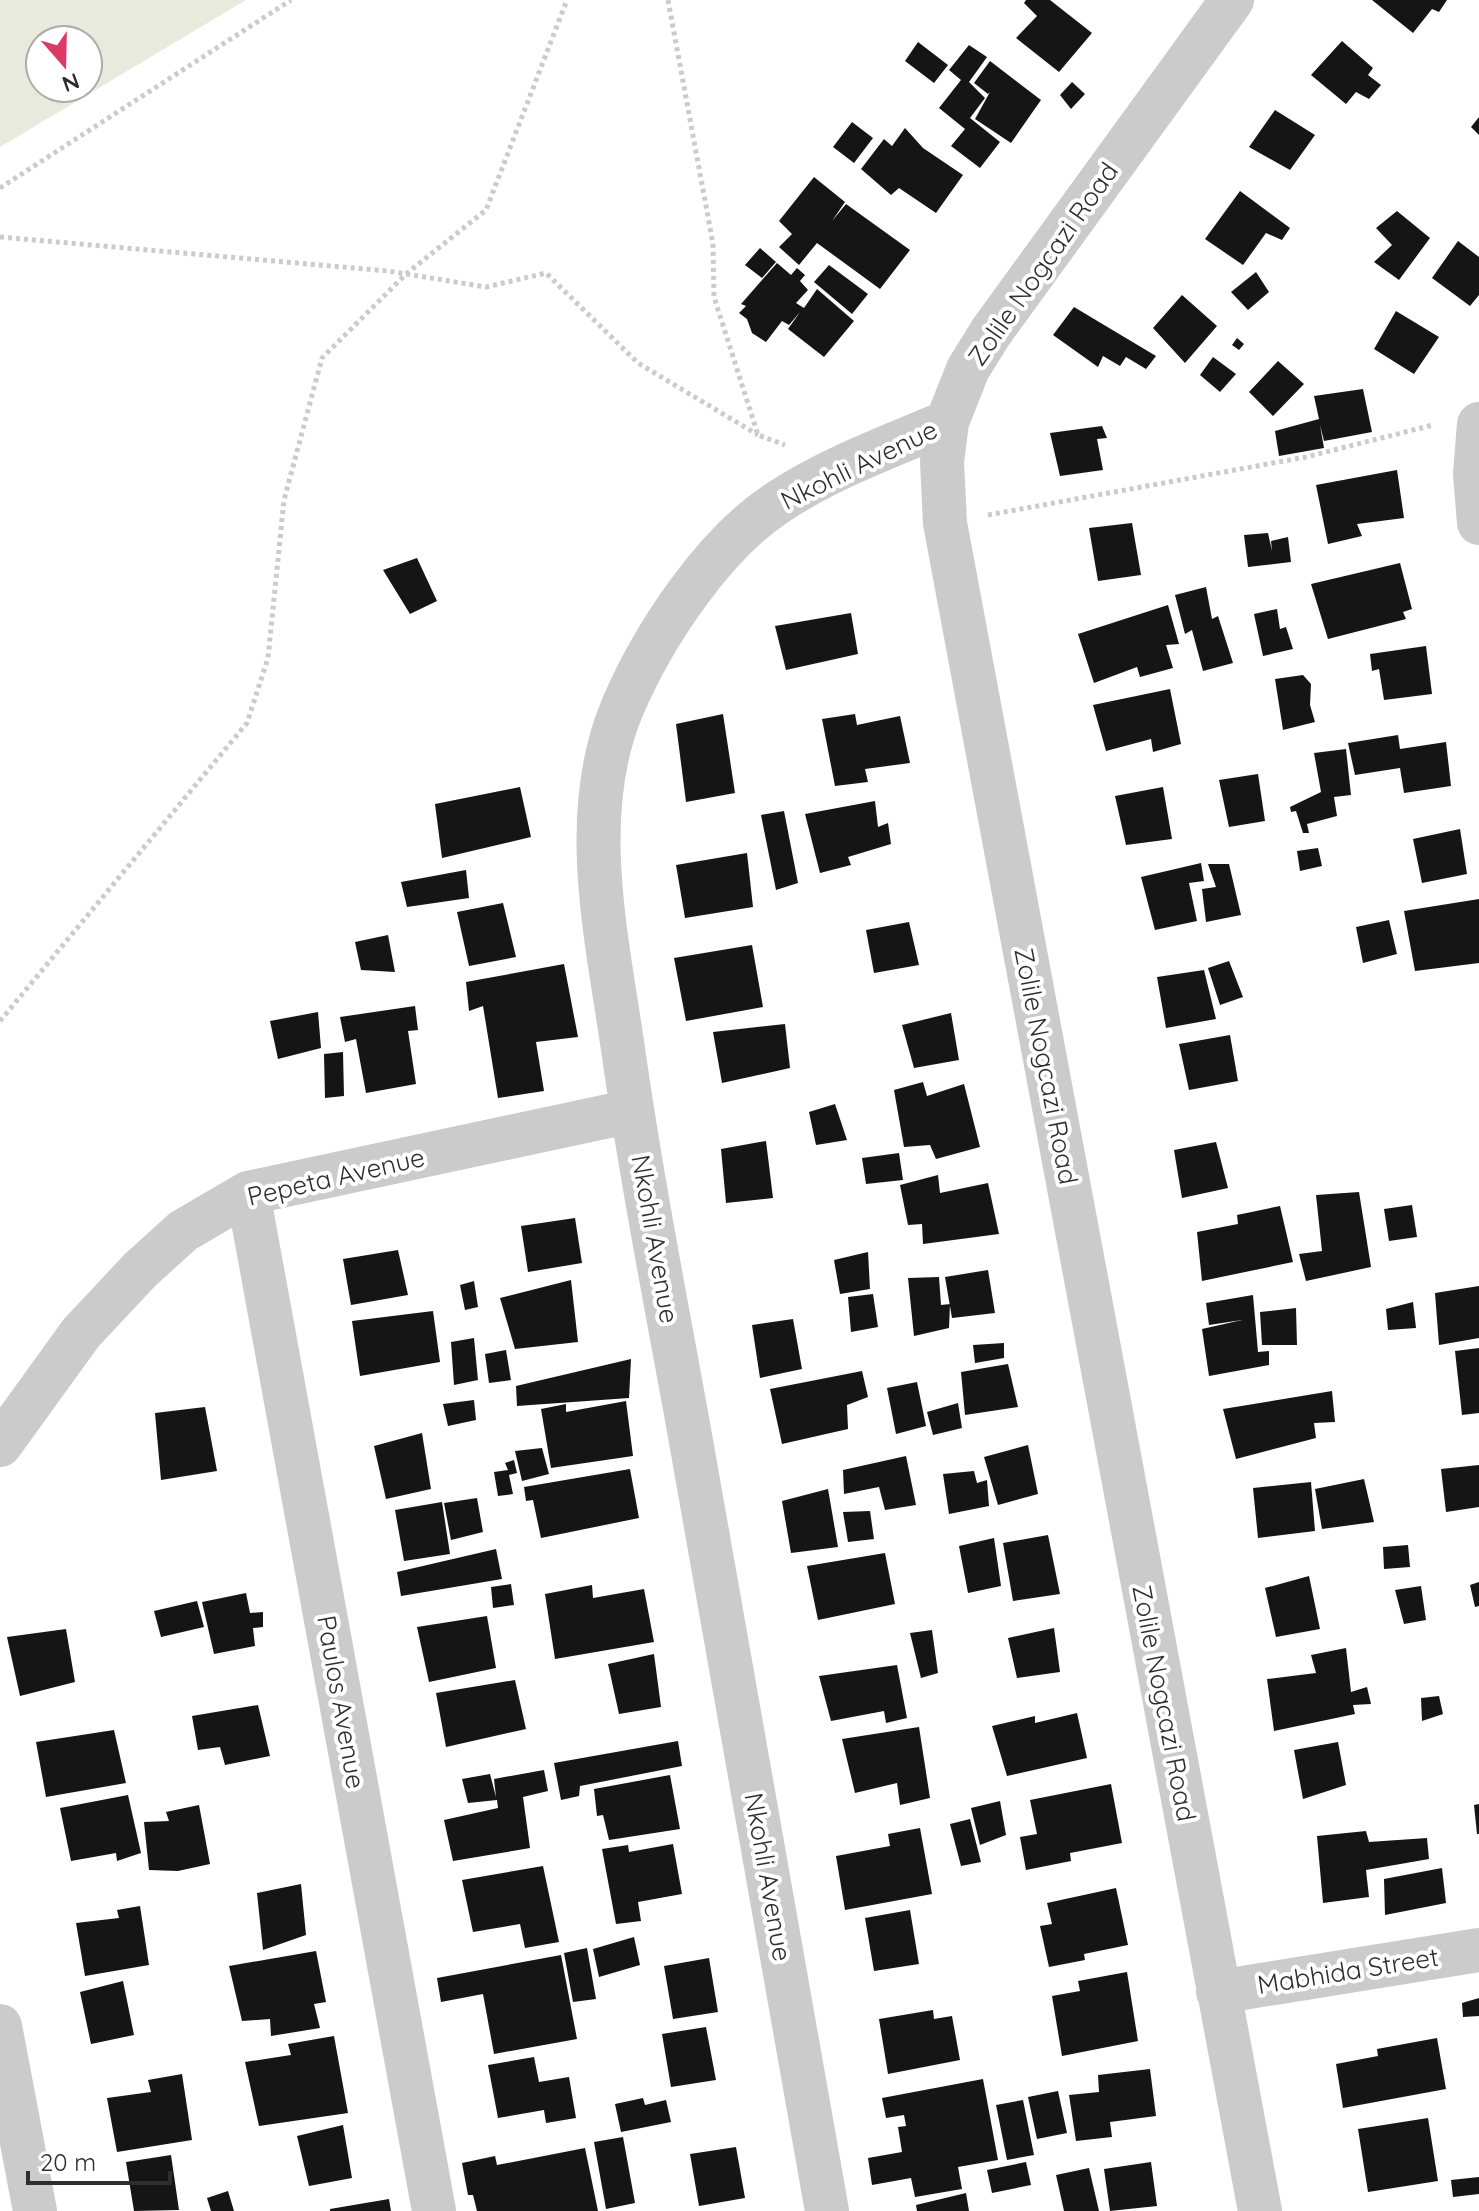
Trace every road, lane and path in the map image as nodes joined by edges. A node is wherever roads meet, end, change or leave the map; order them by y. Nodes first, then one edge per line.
1 (291, 0) edge
2 (567, 0) edge
3 (668, 0) edge
4 (1232, 0) edge
5 (0, 188) edge
6 (0, 237) edge
7 (406, 274) junction
8 (947, 422) junction
9 (1478, 425) edge
10 (758, 435) junction
11 (846, 466) junction
12 (945, 523) junction
13 (1479, 523) edge
14 (0, 1021) edge
15 (632, 1111) junction
16 (248, 1193) junction
17 (0, 1445) edge
18 (1479, 1950) edge
19 (1218, 1992) junction
20 (0, 2026) edge
21 (35, 2211) edge
22 (434, 2211) edge
23 (827, 2211) edge
24 (1260, 2211) edge

1 - 5 path
2 - 7 path
3 - 10 path
4 - 8 street, Zolile Nogcazi Road
6 - 7 path
7 - 10 path
7 - 14 path
8 - 11 street, Nkohli Avenue
8 - 12 street, Zolile Nogcazi Road
9 - 12 path
9 - 13 street
10 - 11 path
11 - 15 street, Nkohli Avenue
12 - 19 street, Zolile Nogcazi Road
15 - 16 street, Pepeta Avenue
15 - 23 street, Nkohli Avenue
16 - 17 street, Pepeta Avenue
16 - 22 street, Paulos Avenue
18 - 19 street, Mabhida Street
19 - 24 street, Zolile Nogcazi Road
20 - 21 street

